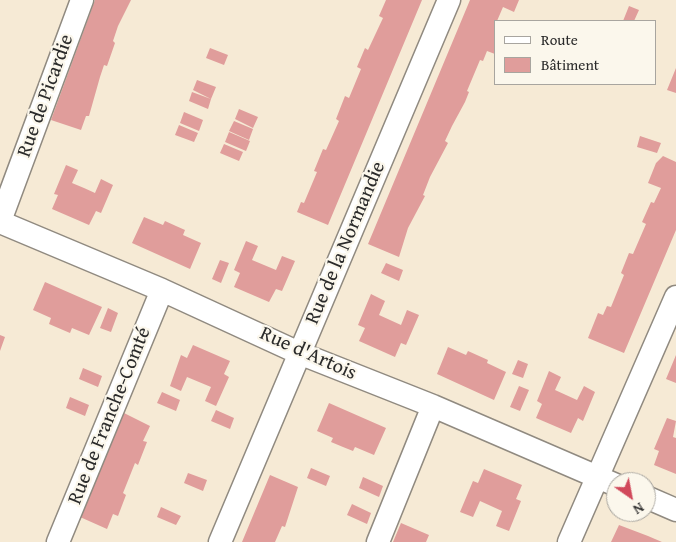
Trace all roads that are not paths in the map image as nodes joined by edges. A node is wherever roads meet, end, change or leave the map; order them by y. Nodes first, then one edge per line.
1 (82, 0) edge
2 (449, 0) edge
3 (0, 222) edge
4 (162, 290) junction
5 (676, 297) edge
6 (299, 353) junction
7 (432, 406) junction
8 (609, 472) edge
9 (606, 480) edge
10 (656, 501) edge
11 (676, 510) edge
12 (58, 542) edge
13 (220, 542) edge
14 (378, 542) edge
15 (570, 542) edge

1 - 3 street, Rue de Picardie
2 - 6 street, Rue de la Normandie
3 - 4 street, Rue d'Artois
4 - 6 street, Rue d'Artois
4 - 12 street, Rue de Franche-Comté
5 - 8 street
6 - 7 street, Rue d'Artois
6 - 13 street, Rue de la Normandie
7 - 9 street, Rue d'Artois
7 - 14 street
9 - 15 street
10 - 11 street

